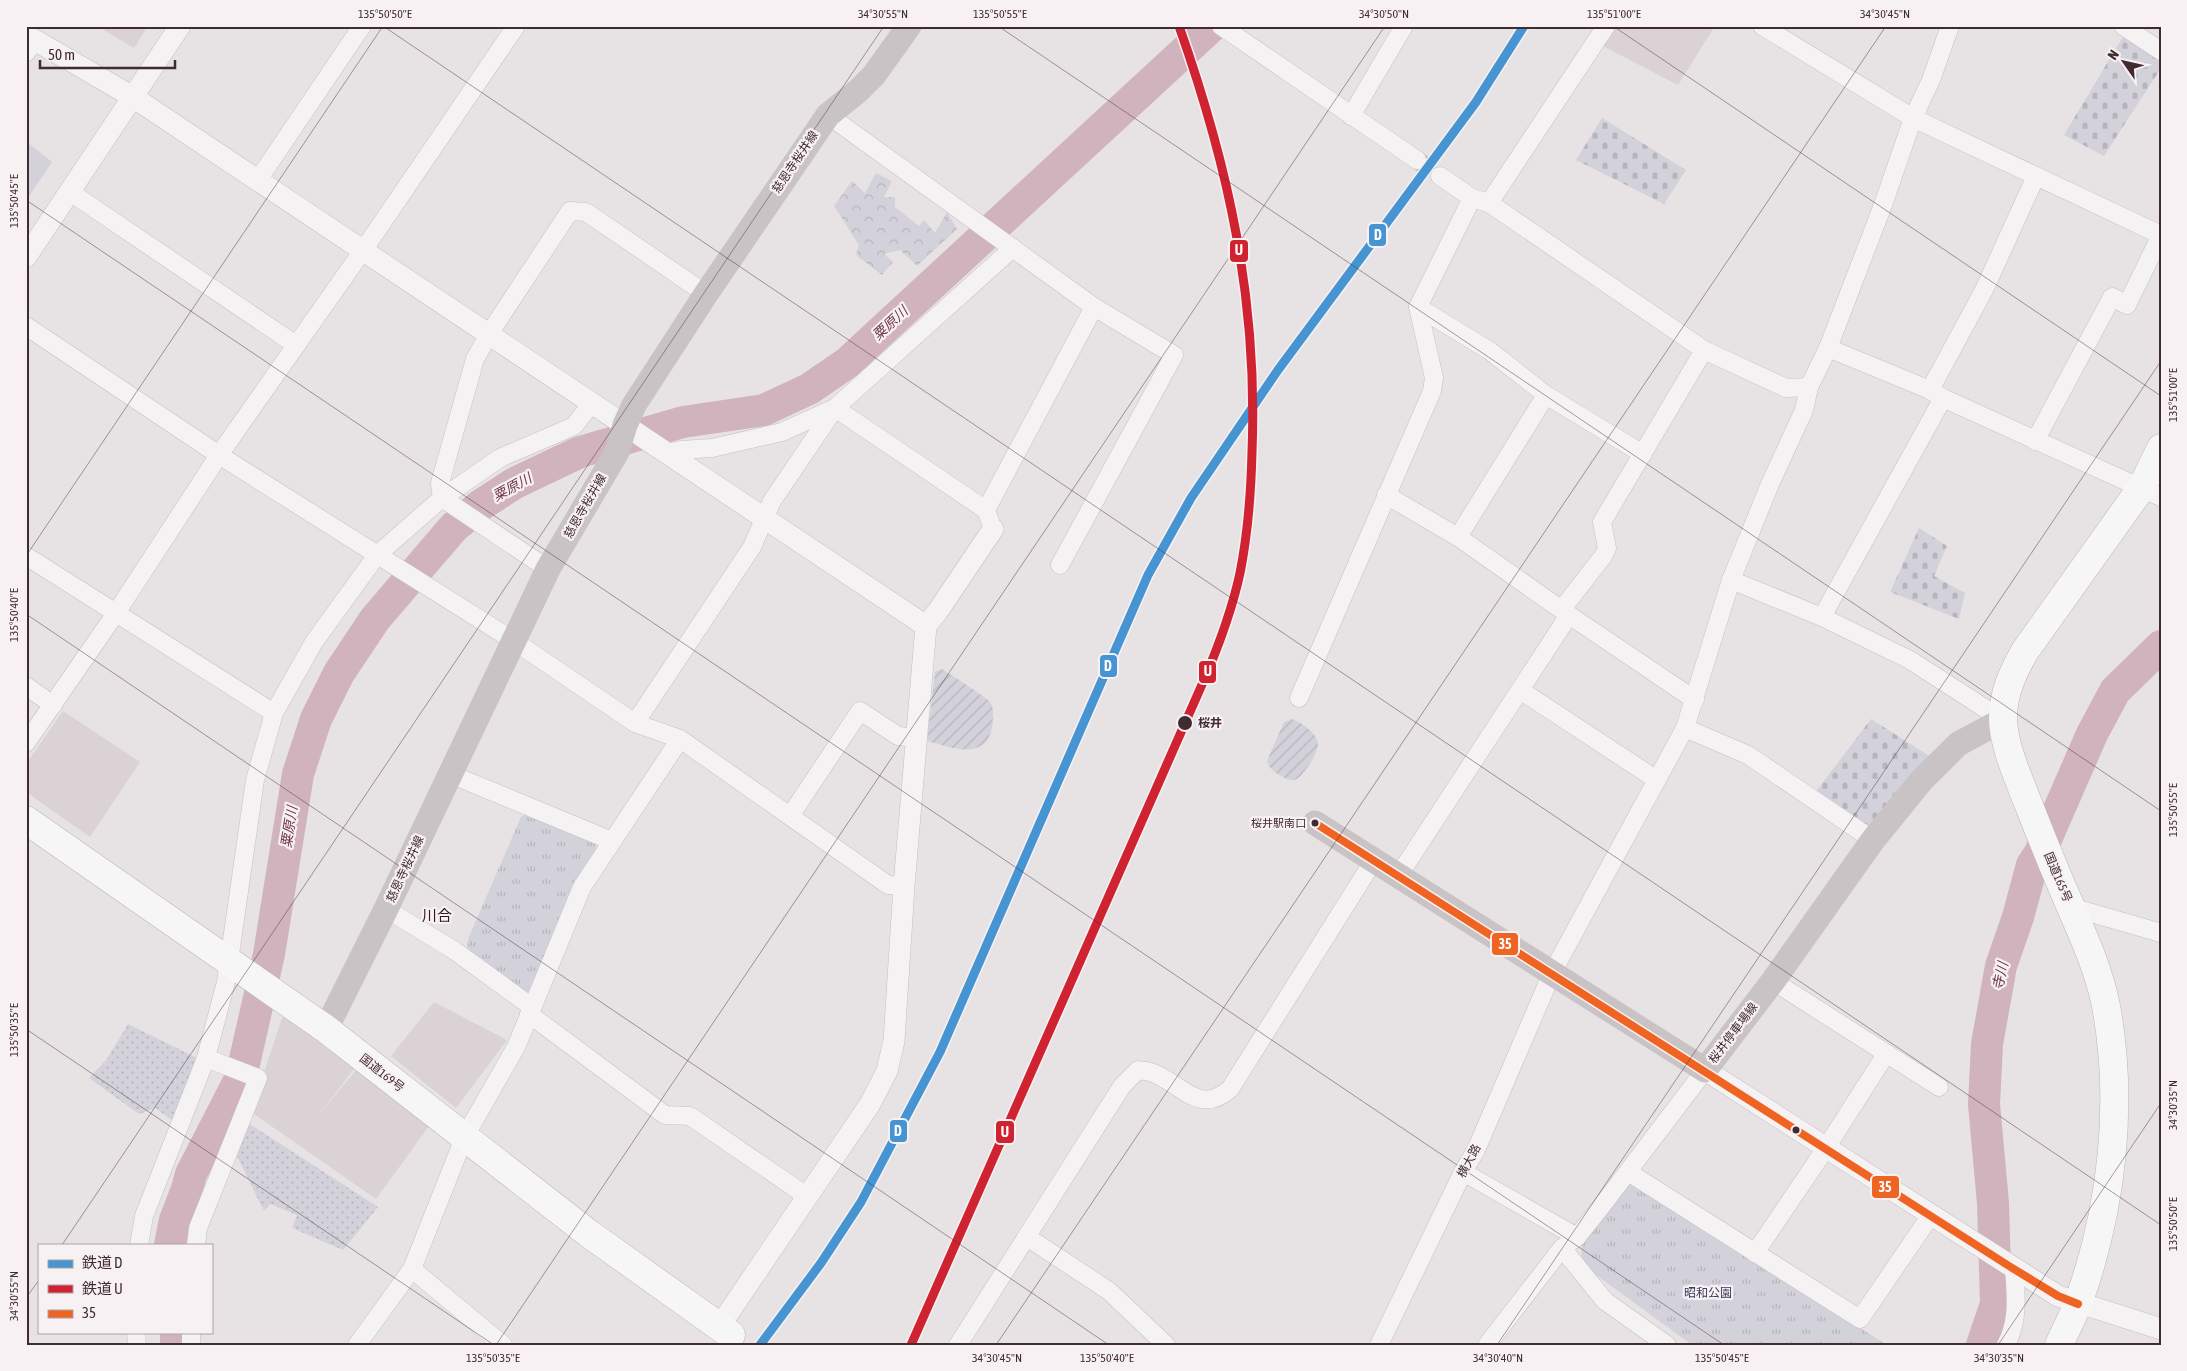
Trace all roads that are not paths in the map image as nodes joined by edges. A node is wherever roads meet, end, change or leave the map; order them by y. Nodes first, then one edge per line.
1 (180, 26) edge
2 (362, 26) edge
3 (516, 26) edge
4 (909, 26) edge
5 (1404, 26) edge
6 (1606, 26) edge
7 (1762, 26) edge
8 (1950, 26) edge
9 (2123, 26) edge
10 (1225, 29) edge
11 (29, 43) edge
12 (2161, 50) edge
13 (133, 97) junction
14 (828, 115) junction
15 (1351, 116) junction
16 (1913, 118) junction
17 (1417, 160) tunnel mouth
18 (1440, 176) tunnel mouth
19 (2036, 176) junction
20 (258, 180) junction
21 (70, 192) junction
22 (1472, 198) junction
23 (1488, 204) junction
24 (2161, 235) edge
25 (1008, 245) junction
26 (363, 250) junction
27 (26, 256) edge
28 (706, 294) junction
29 (1094, 307) junction
30 (1418, 307) junction
31 (26, 326) edge
32 (489, 334) junction
33 (296, 345) junction
34 (1828, 348) junction
35 (1704, 350) junction
36 (1808, 387) junction
37 (1937, 394) junction
38 (1546, 395) junction
39 (597, 406) junction
40 (835, 408) junction
41 (629, 415) junction
42 (2035, 441) junction
43 (2161, 448) edge
44 (667, 453) junction
45 (1643, 454) junction
46 (219, 455) junction
47 (2152, 492) edge
48 (1386, 494) junction
49 (442, 498) junction
50 (763, 519) junction
51 (990, 519) junction
52 (1458, 537) junction
53 (26, 556) edge
54 (381, 558) junction
55 (1060, 565) dead end
56 (548, 569) junction
57 (1731, 580) junction
58 (1566, 612) junction
59 (116, 613) junction
60 (1822, 618) junction
61 (926, 626) junction
62 (514, 641) junction
63 (26, 686) edge
64 (1520, 690) junction
65 (1299, 698) dead end
66 (1695, 700) junction
67 (53, 705) junction
68 (274, 713) junction
69 (2003, 720) junction
70 (635, 723) junction
71 (1685, 728) junction
72 (916, 738) junction
73 (680, 739) junction
74 (26, 743) edge
75 (450, 774) junction
76 (1657, 780) junction
77 (790, 816) junction
78 (26, 820) edge
79 (1315, 823) dead end
80 (612, 840) junction
81 (1873, 840) junction
82 (1374, 860) junction
83 (1399, 875) junction
84 (904, 886) junction
85 (2071, 908) junction
86 (386, 909) junction
87 (2161, 933) edge
88 (234, 964) junction
89 (1552, 973) junction
90 (1773, 981) junction
91 (531, 1010) junction
92 (326, 1029) junction
93 (1886, 1054) junction
94 (208, 1059) junction
95 (1705, 1070) junction
96 (1939, 1087) dead end
97 (464, 1138) junction
98 (1826, 1148) junction
99 (1463, 1172) junction
100 (1628, 1172) junction
101 (808, 1197) junction
102 (1931, 1215) junction
103 (1027, 1237) junction
104 (1576, 1237) junction
105 (139, 1244) edge
106 (196, 1244) edge
107 (1562, 1248) junction
108 (1755, 1254) junction
109 (2011, 1268) junction
110 (412, 1270) junction
111 (2078, 1304) junction
112 (2161, 1329) edge
113 (723, 1335) edge
114 (357, 1345) edge
115 (503, 1345) edge
116 (958, 1345) edge
117 (1166, 1345) edge
118 (1379, 1345) edge
119 (1487, 1345) edge
120 (1667, 1345) edge
121 (2006, 1345) edge
122 (2059, 1345) edge

1 - 13 street
2 - 20 street
3 - 26 street
4 - 14 main road, 慈恩寺桜井線
5 - 15 street
6 - 23 street
7 - 16 street
8 - 16 street, 横大路
9 - 12 street
10 - 15 street
11 - 13 street
13 - 20 street
13 - 21 street
14 - 25 street
14 - 28 main road, 慈恩寺桜井線
15 - 17 street
16 - 19 street
16 - 34 street, 横大路
18 - 22 street
19 - 24 street
19 - 37 street
20 - 26 street
21 - 27 street
21 - 33 street
22 - 23 street
22 - 30 street
23 - 35 street
24 - 42 street
25 - 29 street
25 - 40 street
26 - 32 street
26 - 33 street
28 - 32 street
28 - 41 main road, 慈恩寺桜井線
29 - 51 street
29 - 55 street
30 - 38 street
30 - 48 street
31 - 46 street
32 - 39 street
32 - 49 street
33 - 46 street
34 - 36 street, 横大路
34 - 37 street
35 - 36 street
35 - 45 street
36 - 57 street, 横大路
37 - 42 street
37 - 60 street
38 - 45 street
38 - 52 street
39 - 41 street
39 - 49 street
40 - 44 street
40 - 50 street
40 - 51 street
41 - 44 street
41 - 56 main road, 慈恩寺桜井線
42 - 47 street
43 - 47 highway, 国道165号
44 - 50 street
45 - 58 street
46 - 54 street
46 - 59 street
47 - 69 highway, 国道165号
48 - 52 street
48 - 65 street
49 - 54 street
49 - 56 street
50 - 61 street
50 - 70 street
51 - 61 street
52 - 58 street
53 - 59 street
54 - 62 street
54 - 68 street
56 - 62 main road, 慈恩寺桜井線
57 - 60 street
57 - 66 street, 横大路
58 - 64 street
58 - 66 street
59 - 67 street
59 - 68 street
60 - 69 street
61 - 72 street
62 - 70 street
62 - 75 main road, 慈恩寺桜井線
63 - 67 street
64 - 76 street
64 - 83 street
66 - 71 street, 横大路
67 - 74 street
68 - 88 street
69 - 81 main road, 桜井停車場線
69 - 85 highway, 国道165号
70 - 73 street
71 - 76 street, 横大路
71 - 81 street
72 - 77 street
72 - 84 street
73 - 77 street
73 - 80 street
75 - 80 street
75 - 86 main road, 慈恩寺桜井線
76 - 89 street, 横大路
77 - 84 street
78 - 88 highway, 国道169号
79 - 82 main road, 桜井停車場線
80 - 91 street
81 - 90 main road, 桜井停車場線
82 - 83 main road, 桜井停車場線
82 - 103 street
83 - 89 main road, 桜井停車場線
84 - 101 street
85 - 87 street
85 - 111 highway, 国道165号
86 - 91 street
86 - 92 main road, 慈恩寺桜井線
88 - 92 highway, 国道169号
88 - 94 street
89 - 95 main road, 桜井停車場線
89 - 99 street, 横大路
90 - 93 street
90 - 95 main road, 桜井停車場線
91 - 97 street
91 - 101 street
92 - 97 highway, 国道169号
93 - 96 street
93 - 98 street
94 - 105 street
94 - 106 street
95 - 98 street
95 - 100 street
97 - 110 street
97 - 113 highway, 国道169号
98 - 102 street
98 - 108 street
99 - 104 street
99 - 118 street, 横大路
100 - 104 street
100 - 108 street
101 - 113 street
102 - 108 street
102 - 109 street
103 - 116 street
103 - 117 street
104 - 107 street
107 - 119 street
107 - 120 street
109 - 111 street
109 - 121 street
110 - 114 street
110 - 115 street
111 - 112 street
111 - 122 highway, 国道165号

